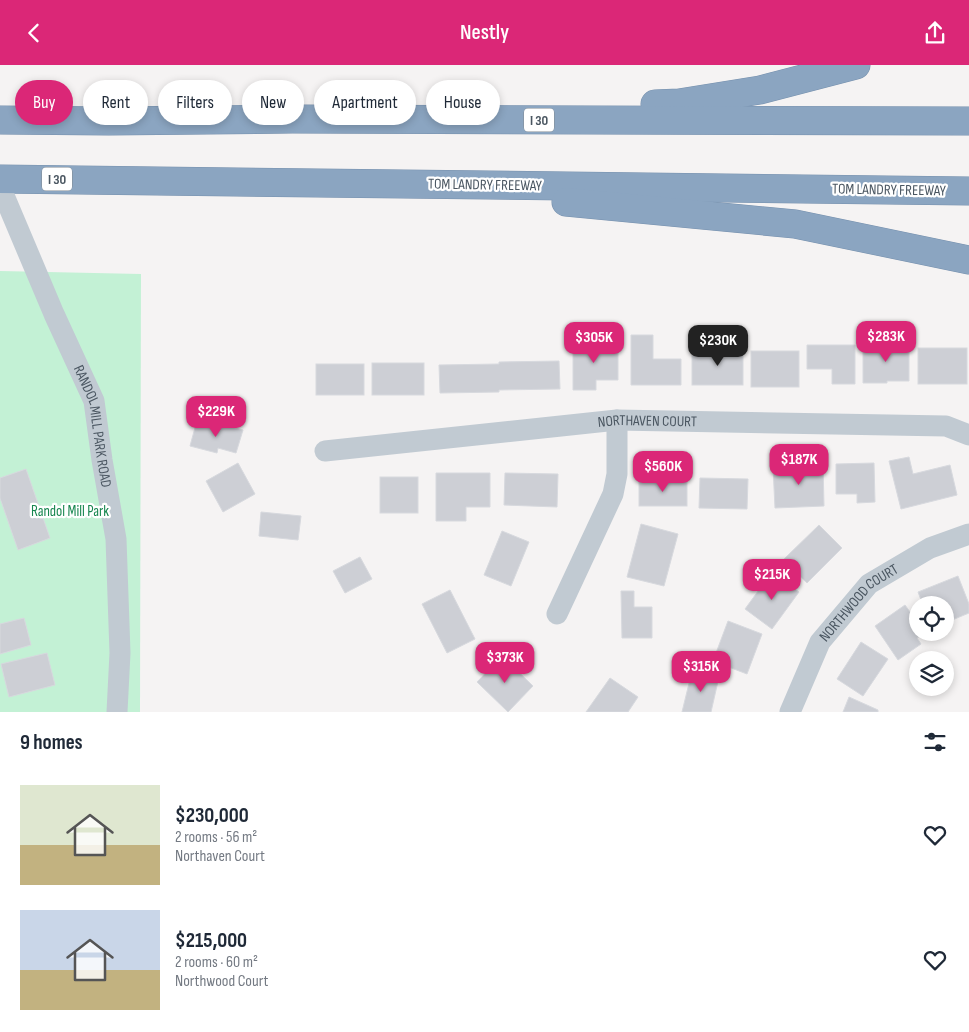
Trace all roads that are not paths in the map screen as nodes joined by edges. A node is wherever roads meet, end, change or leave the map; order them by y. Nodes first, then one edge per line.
1 (856, 65) edge
2 (304, 119) edge
3 (304, 119) edge
4 (0, 120) edge
5 (242, 120) edge
6 (969, 121) edge
7 (0, 179) edge
8 (413, 183) junction
9 (0, 186) edge
10 (969, 191) edge
11 (969, 260) edge
12 (617, 420) junction
13 (969, 435) edge
14 (325, 451) dead end
15 (969, 534) edge
16 (557, 614) dead end
17 (117, 712) edge
18 (790, 712) edge

1 - 2 highway
3 - 6 highway, I 30
4 - 5 highway, I 30
7 - 8 highway, TOM LANDRY FREEWAY / I 30
8 - 10 highway, TOM LANDRY FREEWAY / I 30
8 - 11 highway
9 - 17 street, RANDOL MILL PARK ROAD
12 - 13 street, NORTHAVEN COURT
12 - 14 street, NORTHAVEN COURT
12 - 16 street
15 - 18 street, NORTHWOOD COURT

